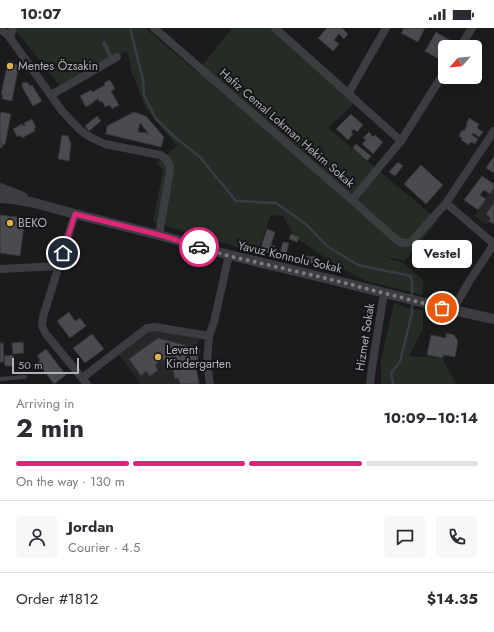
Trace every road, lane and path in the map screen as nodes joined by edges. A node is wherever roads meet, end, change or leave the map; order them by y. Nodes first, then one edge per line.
1 (13, 28) edge
2 (154, 28) edge
3 (275, 28) edge
4 (386, 28) edge
5 (472, 28) edge
6 (0, 29) edge
7 (10, 38) junction
8 (464, 40) edge
9 (104, 43) dead end
10 (114, 58) joint
11 (438, 82) edge
12 (348, 94) junction
13 (51, 95) junction
14 (494, 131) edge
15 (401, 141) junction
16 (0, 188) edge
17 (0, 198) edge
18 (352, 200) junction
19 (35, 203) junction
20 (446, 203) junction
21 (75, 214) junction
22 (160, 235) junction
23 (494, 244) edge
24 (229, 256) junction
25 (58, 266) junction
26 (0, 269) edge
27 (384, 293) junction
28 (453, 310) junction
29 (494, 319) edge
30 (209, 336) junction
31 (25, 377) dead end
32 (0, 379) edge
33 (84, 381) edge
34 (210, 384) edge
35 (370, 384) edge

1 - 7 street
2 - 18 street, Hafiz Cemal Lokman Hekim Sokak
3 - 12 street
4 - 12 street
5 - 8 street
6 - 7 street
7 - 13 street
9 - 10 lane
10 - 13 street
11 - 15 street
12 - 15 street
13 - 22 street
14 - 20 street
15 - 18 street
16 - 19 street, Yavuz Konnolu Sokak
17 - 19 street, Yavuz Konnolu Sokak
18 - 20 street, Hafiz Cemal Lokman Hekim Sokak
19 - 21 street, Yavuz Konnolu Sokak
20 - 23 street
21 - 22 street, Yavuz Konnolu Sokak
21 - 25 street
22 - 24 street, Yavuz Konnolu Sokak
23 - 28 street
24 - 27 street, Yavuz Konnolu Sokak
24 - 30 street
25 - 26 street
25 - 33 street
27 - 28 street, Yavuz Konnolu Sokak
27 - 35 street, Hizmet Sokak
28 - 29 street, Yavuz Konnolu Sokak
30 - 33 street
30 - 34 street
31 - 32 lane

